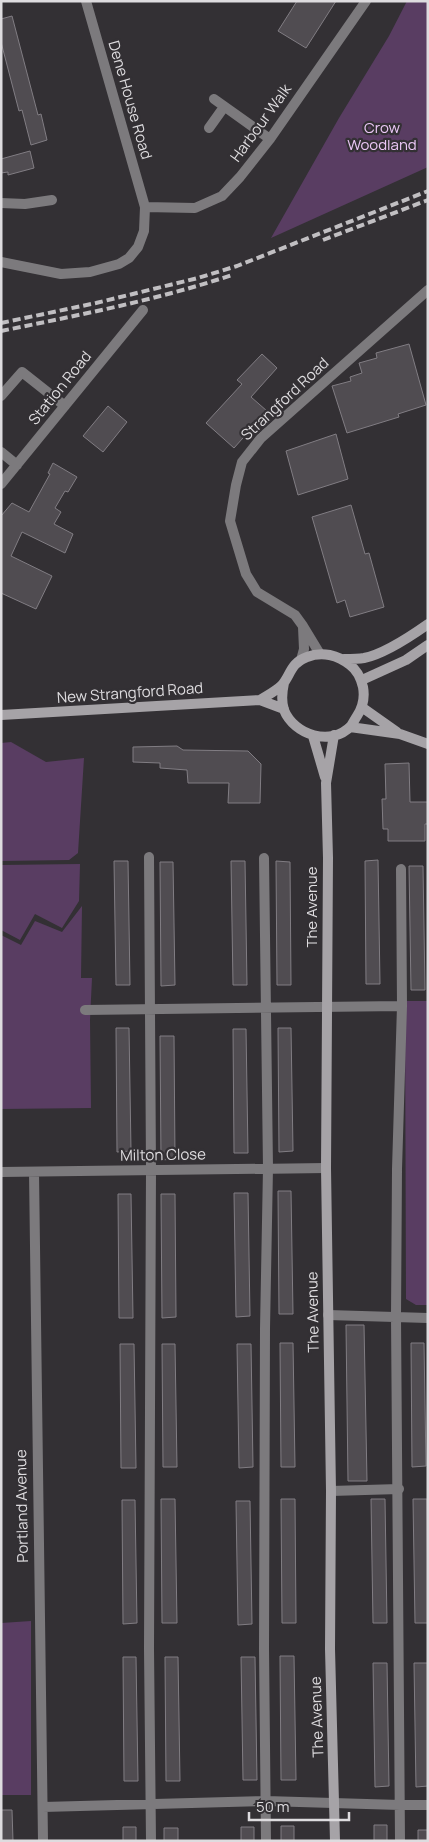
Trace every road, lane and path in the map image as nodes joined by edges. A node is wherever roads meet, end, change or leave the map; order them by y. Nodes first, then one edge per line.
1 (86, 1) edge
2 (361, 3) edge
3 (214, 99) dead end
4 (224, 106) junction
5 (209, 128) dead end
6 (270, 139) junction
7 (52, 200) dead end
8 (1, 203) edge
9 (145, 207) junction
10 (1, 262) edge
11 (428, 290) edge
12 (142, 310) dead end
13 (1, 396) edge
14 (65, 406) junction
15 (1, 452) edge
16 (17, 465) junction
17 (1, 484) edge
18 (428, 624) edge
19 (303, 626) junction
20 (428, 645) edge
21 (320, 654) junction
22 (301, 660) junction
23 (344, 660) junction
24 (362, 680) junction
25 (284, 684) junction
26 (260, 700) junction
27 (363, 708) junction
28 (284, 709) junction
29 (1, 716) edge
30 (350, 727) junction
31 (400, 734) junction
32 (334, 735) junction
33 (313, 736) junction
34 (428, 744) edge
35 (326, 783) junction
36 (149, 857) dead end
37 (264, 858) dead end
38 (400, 869) dead end
39 (402, 1006) junction
40 (266, 1007) junction
41 (327, 1007) junction
42 (150, 1008) junction
43 (86, 1010) dead end
44 (268, 1168) junction
45 (326, 1168) junction
46 (151, 1170) junction
47 (1, 1172) edge
48 (34, 1172) junction
49 (328, 1315) junction
50 (396, 1317) junction
51 (428, 1318) edge
52 (399, 1490) junction
53 (331, 1491) junction
54 (266, 1801) junction
55 (335, 1803) junction
56 (150, 1805) junction
57 (400, 1805) junction
58 (428, 1805) edge
59 (43, 1807) junction
60 (42, 1841) edge
61 (151, 1841) edge
62 (266, 1841) edge
63 (335, 1841) edge
64 (400, 1841) edge

1 - 9 street, Dene House Road
2 - 6 street, Harbour Walk
3 - 4 street
4 - 5 street
4 - 6 street
6 - 9 street, Harbour Walk
7 - 8 street
9 - 10 street, Dene House Road
11 - 19 street, Strangford Road
12 - 14 street, Station Road
13 - 14 street
14 - 16 street, Station Road
15 - 16 street
16 - 17 street, Station Road
18 - 23 street
19 - 21 street, Strangford Road
19 - 22 street
20 - 24 street
21 - 22 street
21 - 23 street
22 - 25 street
23 - 24 street
24 - 27 street
25 - 26 street, New Strangford Road
25 - 28 street
26 - 28 street, New Strangford Road
26 - 29 street, New Strangford Road
27 - 30 street
27 - 31 street
28 - 33 street
30 - 31 street
30 - 32 street
31 - 34 street
32 - 33 street
32 - 35 street, The Avenue
33 - 35 street, The Avenue
35 - 41 street, The Avenue
36 - 42 street
37 - 40 street
38 - 39 street
39 - 41 street
39 - 50 street
40 - 41 street
40 - 42 street
40 - 44 street
41 - 45 street, The Avenue
42 - 43 street
42 - 46 street
44 - 45 street, Milton Close
44 - 46 street, Milton Close
44 - 54 street
45 - 49 street, The Avenue
46 - 48 street, Milton Close
46 - 56 street
47 - 48 street, Milton Close
48 - 59 street, Portland Avenue
49 - 50 street
49 - 53 street, The Avenue
50 - 51 street
50 - 52 street
52 - 53 street
52 - 57 street
53 - 55 street, The Avenue
54 - 55 street
54 - 56 street
54 - 62 street
55 - 57 street
55 - 63 street, The Avenue
56 - 59 street
56 - 61 street
57 - 58 street
57 - 64 street
59 - 60 street, Portland Avenue

